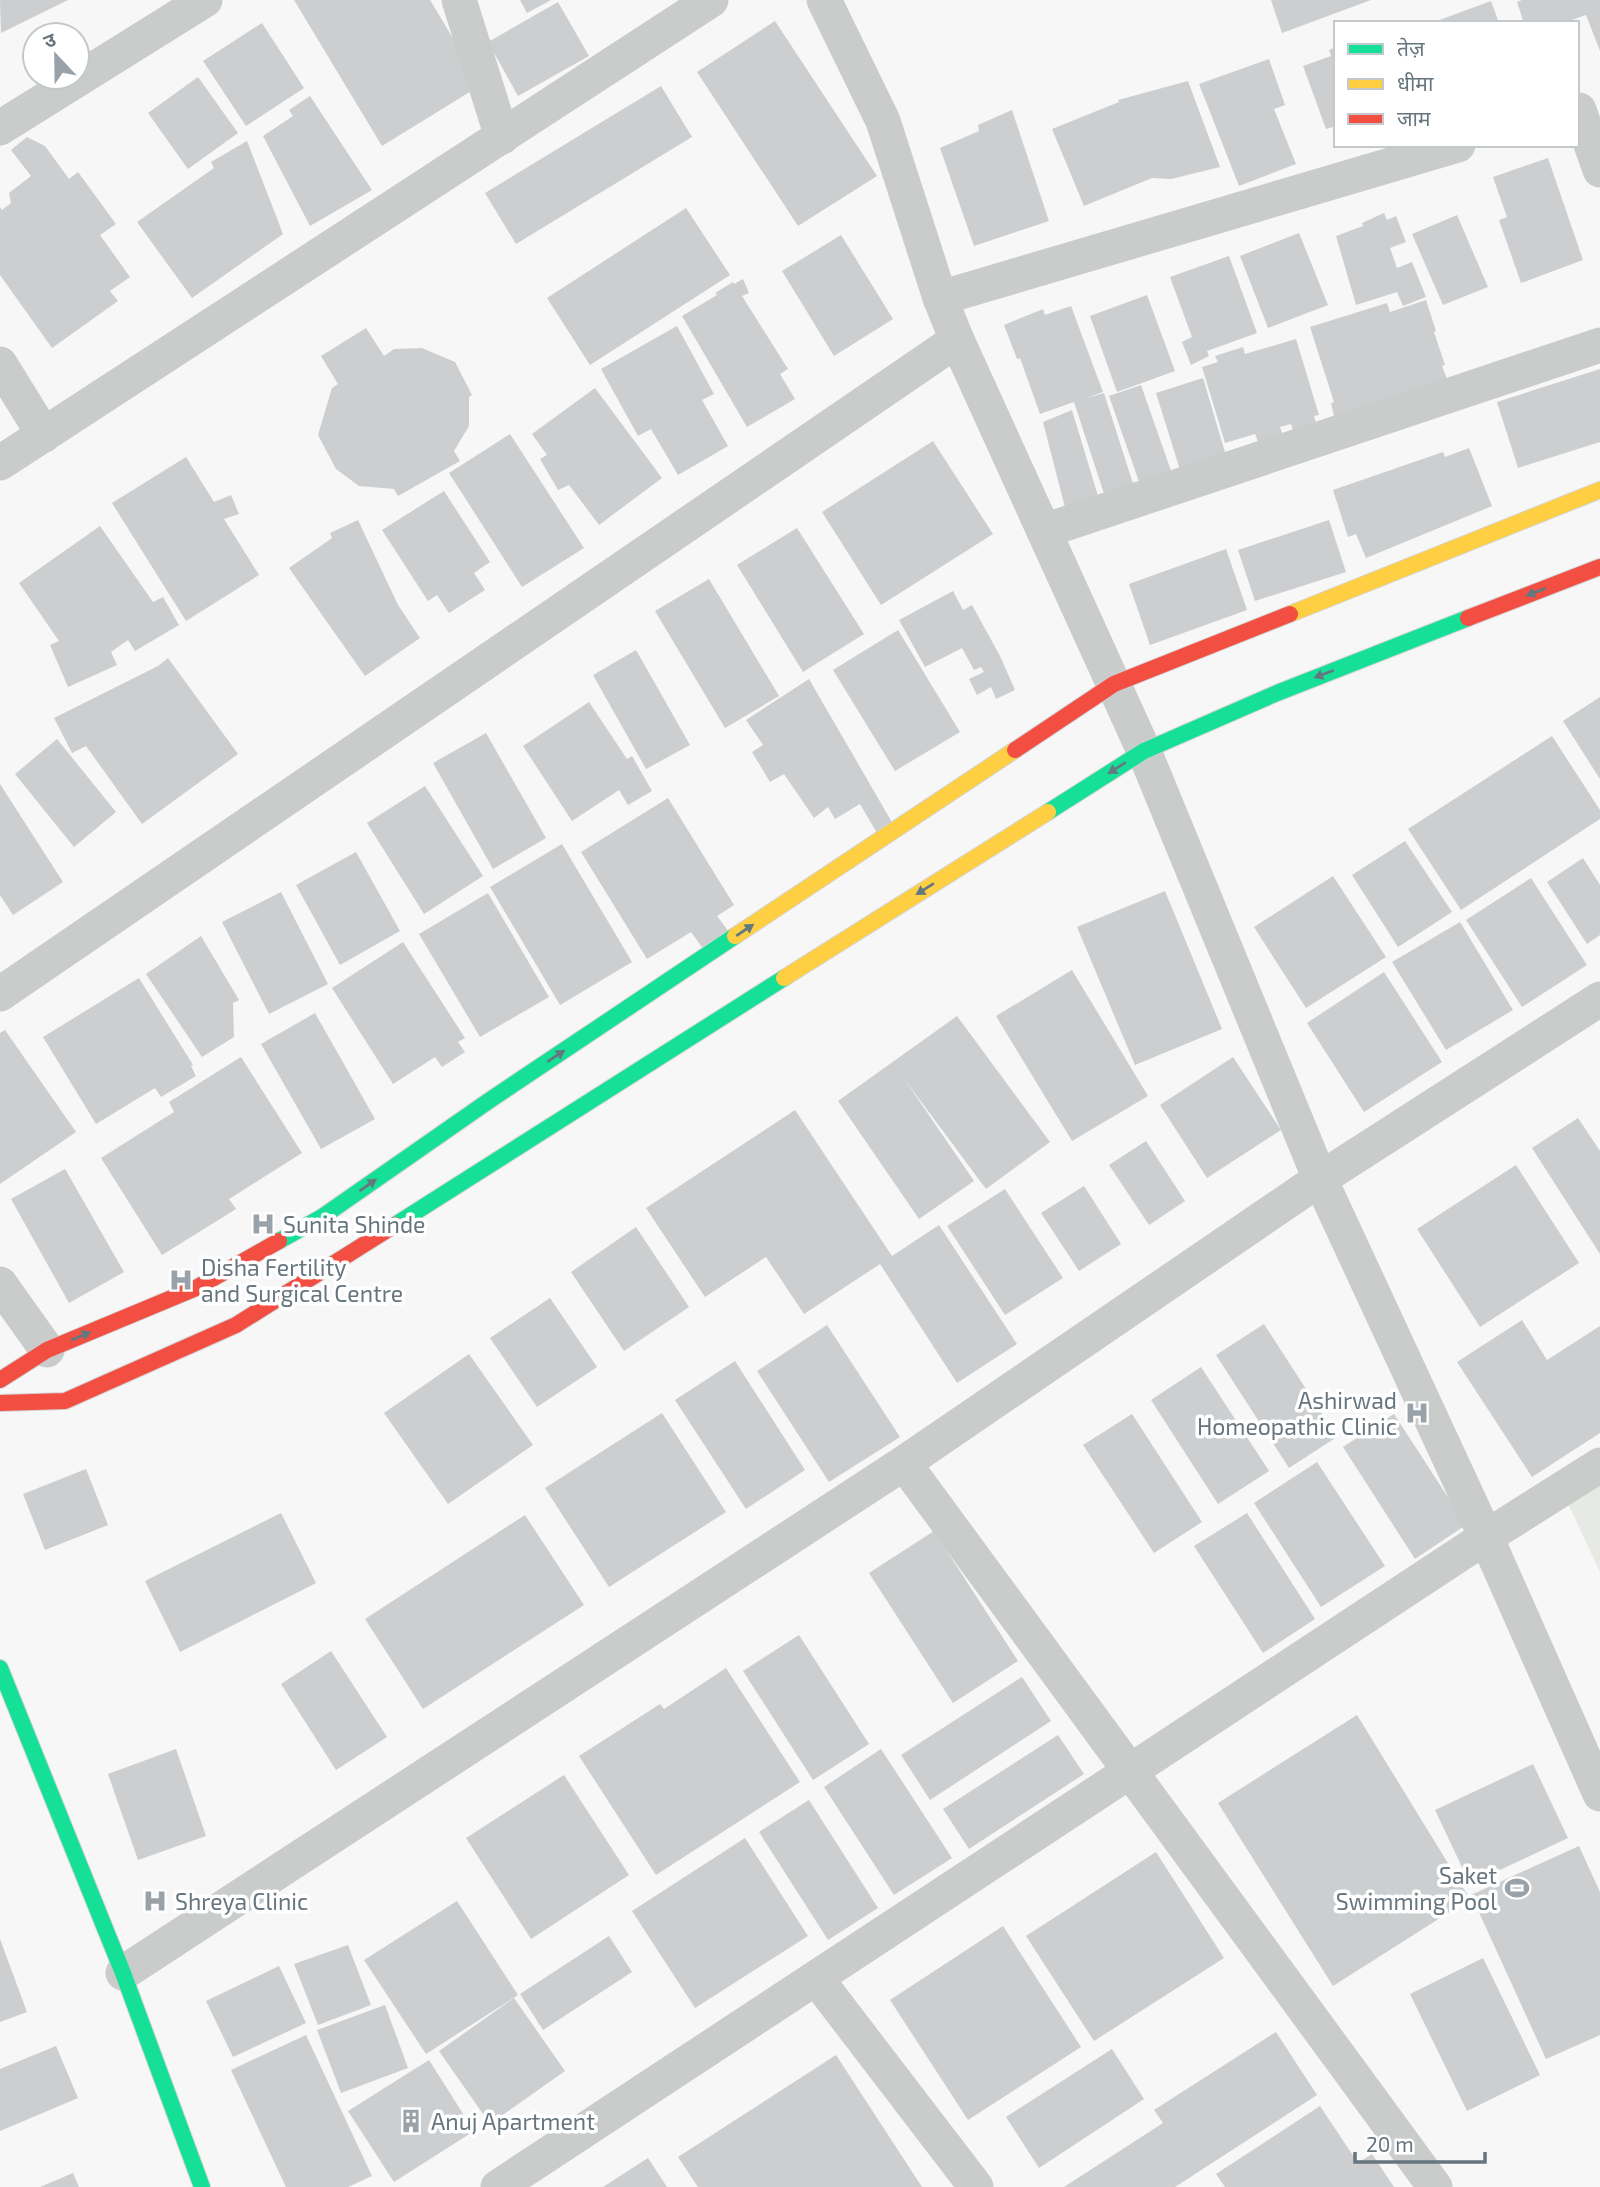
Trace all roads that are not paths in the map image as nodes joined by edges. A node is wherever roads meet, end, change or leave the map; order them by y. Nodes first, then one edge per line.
1 (205, 0) edge
2 (459, 0) edge
3 (711, 0) edge
4 (824, 0) edge
5 (1586, 107) edge
6 (0, 128) edge
7 (502, 137) junction
8 (1451, 147) edge
9 (1600, 170) edge
10 (940, 298) junction
11 (957, 340) junction
12 (1600, 345) edge
13 (0, 364) edge
14 (44, 435) junction
15 (0, 463) edge
16 (1600, 490) edge
17 (1044, 531) junction
18 (1600, 567) edge
19 (1114, 684) junction
20 (1144, 751) junction
21 (0, 994) edge
22 (1600, 999) edge
23 (1320, 1179) junction
24 (0, 1284) edge
25 (47, 1350) junction
26 (0, 1380) edge
27 (0, 1403) edge
28 (904, 1463) junction
29 (1600, 1465) edge
30 (1486, 1537) junction
31 (0, 1668) edge
32 (1131, 1770) junction
33 (1600, 1794) edge
34 (122, 1973) junction
35 (816, 1978) junction
36 (511, 2184) edge
37 (202, 2187) edge
38 (976, 2187) edge
39 (1435, 2187) edge

1 - 6 street
2 - 7 street
3 - 7 street
4 - 10 street
5 - 9 street
7 - 14 street
8 - 10 street
10 - 11 street
11 - 17 street
11 - 21 street
12 - 17 street
13 - 14 street
14 - 15 street
16 - 19 street
17 - 19 street
18 -> 20 street
19 - 20 street
25 -> 19 street
20 - 23 street
20 -> 27 street
22 - 23 street
23 - 28 street
23 - 30 street
24 - 25 street
25 - 26 street
28 - 32 street
28 - 34 street
29 - 30 street
30 - 32 street
30 - 33 street
31 - 34 street
32 - 35 street
32 - 39 street
34 - 37 street
35 - 36 street
35 - 38 street

